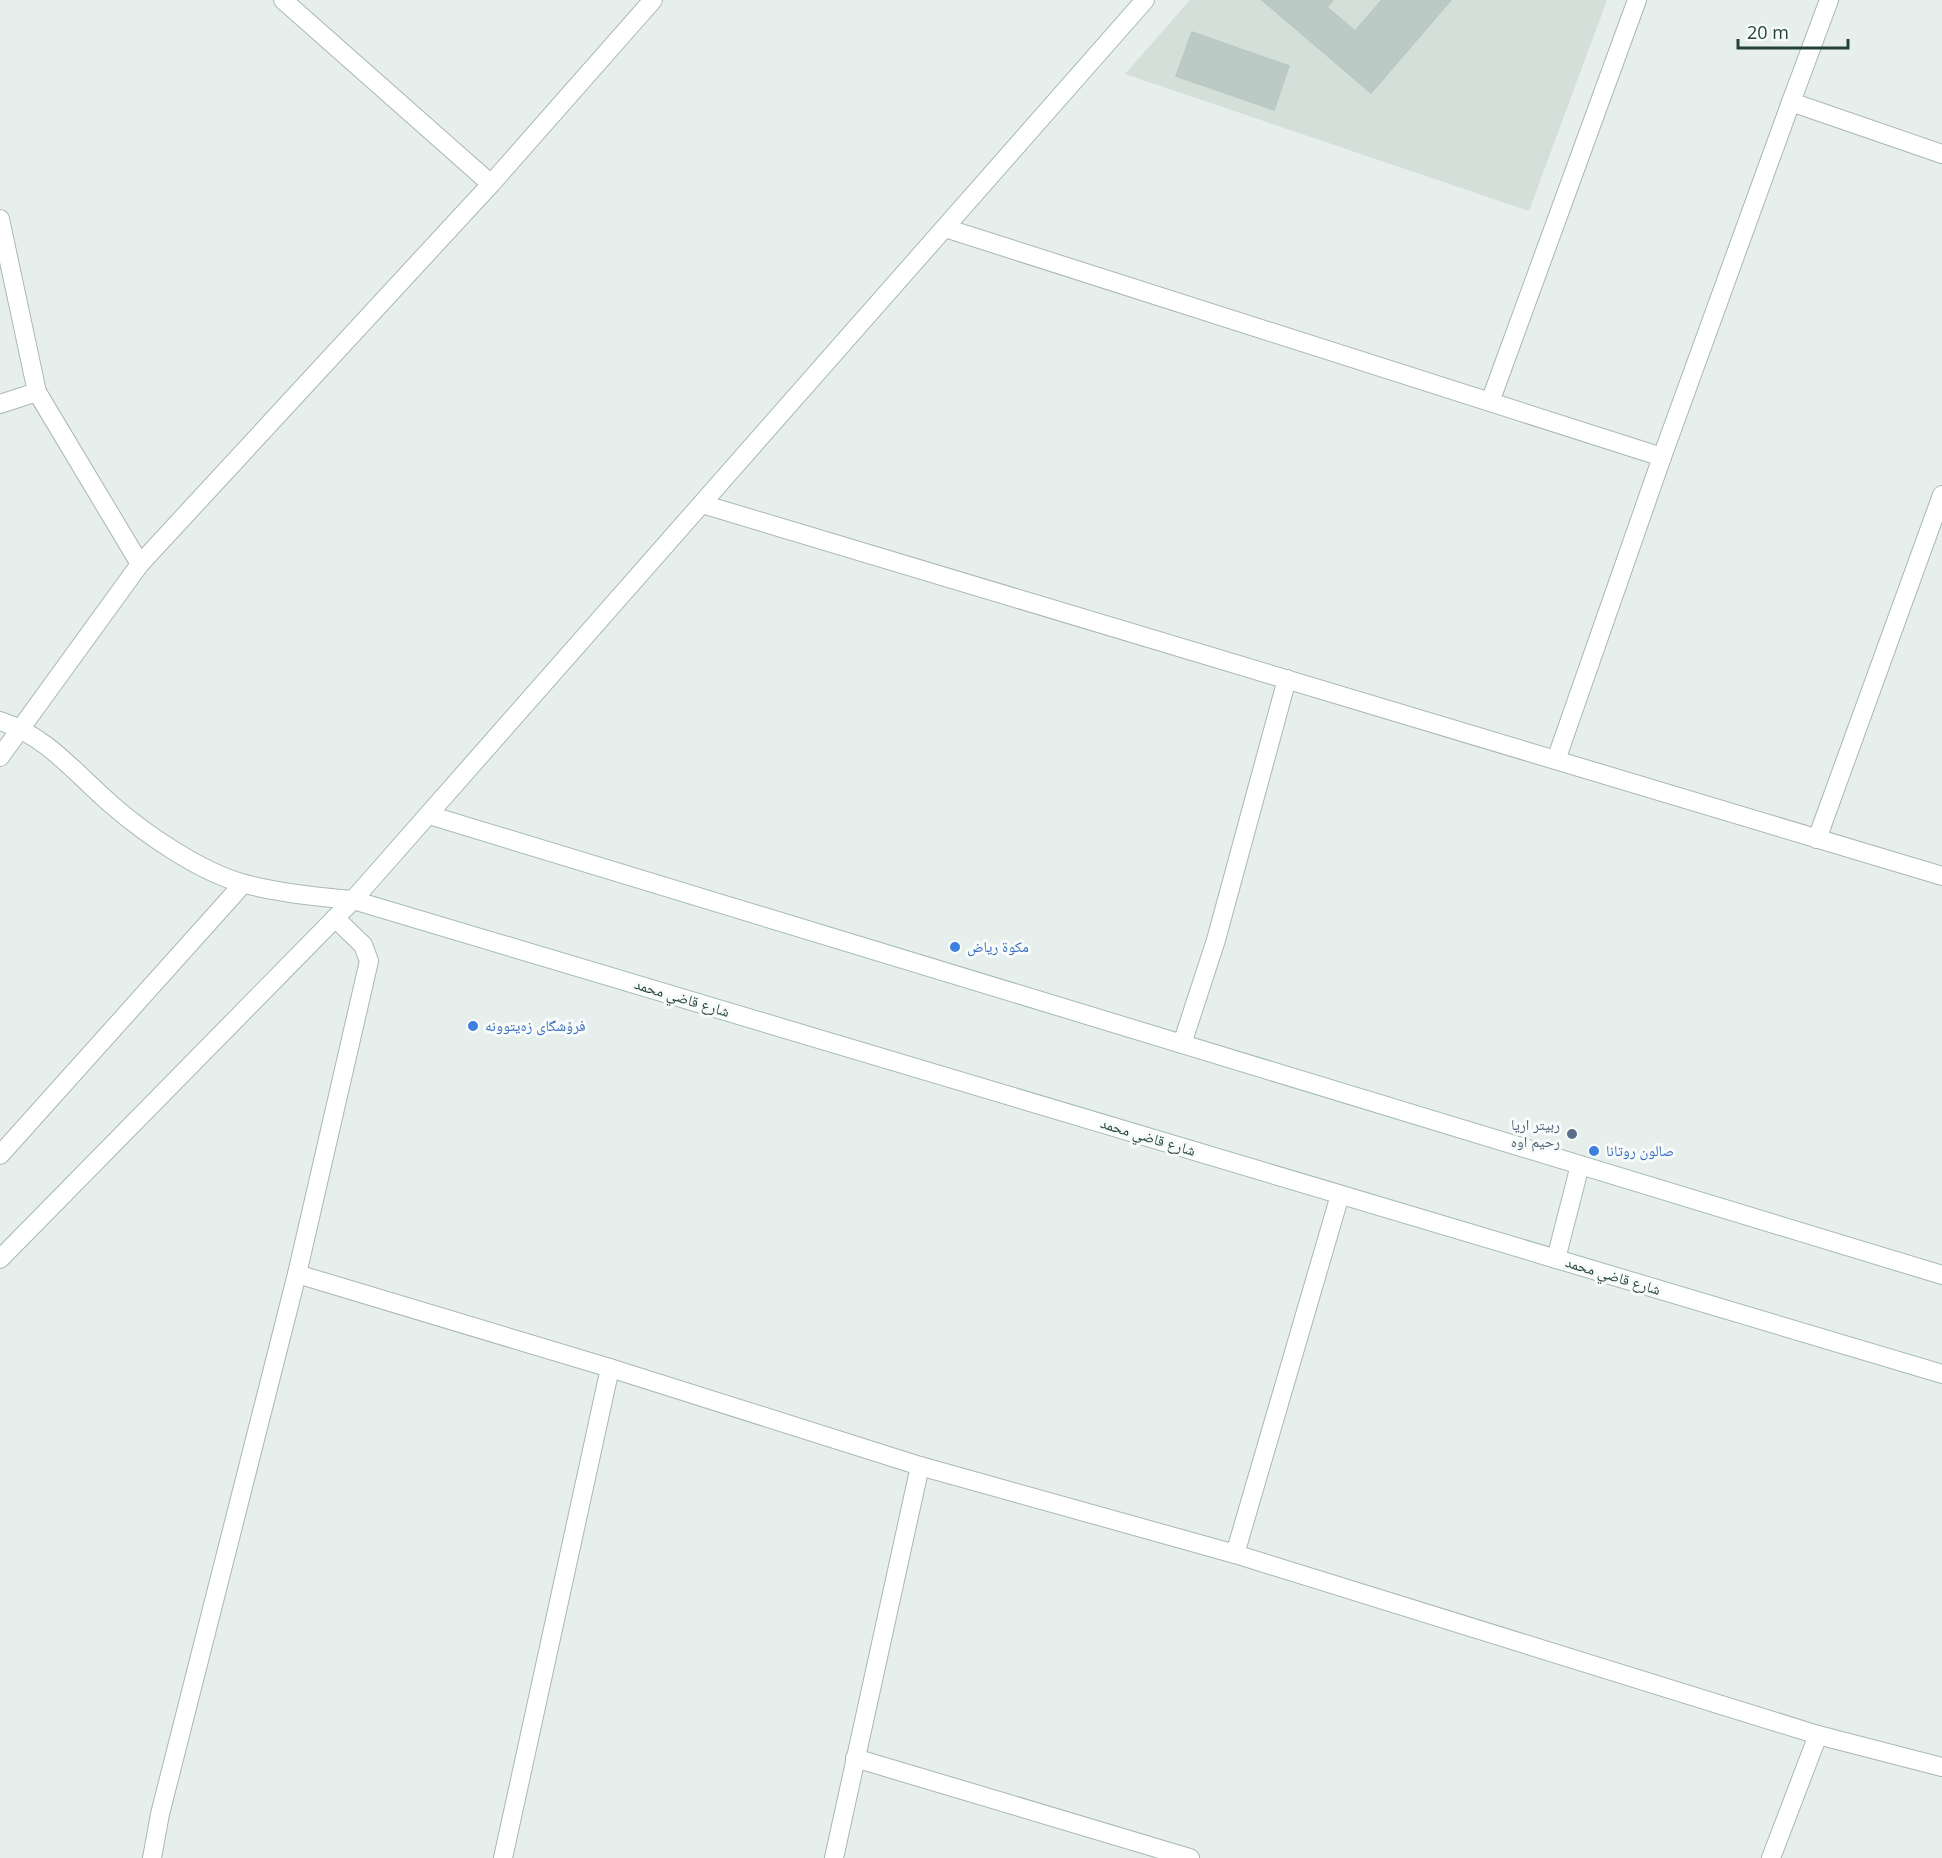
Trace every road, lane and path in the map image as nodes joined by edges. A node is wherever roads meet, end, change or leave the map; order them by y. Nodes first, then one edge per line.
1 (283, 0) edge
2 (653, 0) edge
3 (1145, 0) edge
4 (1637, 0) edge
5 (1829, 0) edge
6 (1791, 102) junction
7 (1942, 154) edge
8 (491, 184) junction
9 (0, 219) edge
10 (945, 228) junction
11 (37, 392) junction
12 (1490, 402) junction
13 (0, 404) edge
14 (1662, 457) junction
15 (1942, 495) edge
16 (702, 504) junction
17 (140, 564) junction
18 (1287, 680) junction
19 (0, 721) edge
20 (22, 728) junction
21 (0, 757) edge
22 (1556, 760) junction
23 (429, 815) junction
24 (1817, 839) junction
25 (1942, 876) edge
26 (243, 884) junction
27 (353, 900) junction
28 (334, 918) junction
29 (1182, 1044) junction
30 (0, 1155) edge
31 (1581, 1165) junction
32 (1340, 1195) junction
33 (0, 1259) edge
34 (1556, 1259) junction
35 (297, 1274) junction
36 (1942, 1275) edge
37 (610, 1368) junction
38 (1942, 1374) edge
39 (920, 1466) junction
40 (1235, 1554) junction
41 (1818, 1735) junction
42 (855, 1758) junction
43 (1942, 1767) edge
44 (152, 1858) edge
45 (503, 1858) edge
46 (834, 1858) edge
47 (1190, 1858) edge
48 (1771, 1858) edge

1 - 8 street
2 - 8 street
3 - 10 street
4 - 12 street
5 - 6 street
6 - 7 street
6 - 14 street
8 - 17 street
9 - 11 street
10 - 12 street
10 - 16 street
11 - 13 street
11 - 17 street
12 - 14 street
14 - 22 street
15 - 24 street
16 - 18 street
16 - 23 street
17 - 20 street
18 - 22 street
18 - 29 street
19 - 20 street, شارع قاضي محمد
20 - 21 street
20 - 26 street, شارع قاضي محمد
22 - 24 street
23 - 27 street
23 - 29 street
24 - 25 street
26 - 27 street, شارع قاضي محمد
26 - 30 street
27 - 28 street
27 - 32 street, شارع قاضي محمد
28 - 33 street
28 - 35 street
29 - 31 street
31 - 34 street
31 - 36 street
32 - 34 street, شارع قاضي محمد
32 - 40 street
34 - 38 street, شارع قاضي محمد
35 - 37 street
35 - 44 street
37 - 39 street
37 - 45 street
39 - 40 street
39 - 42 street
40 - 41 street
41 - 43 street
41 - 48 street
42 - 46 street
42 - 47 street

